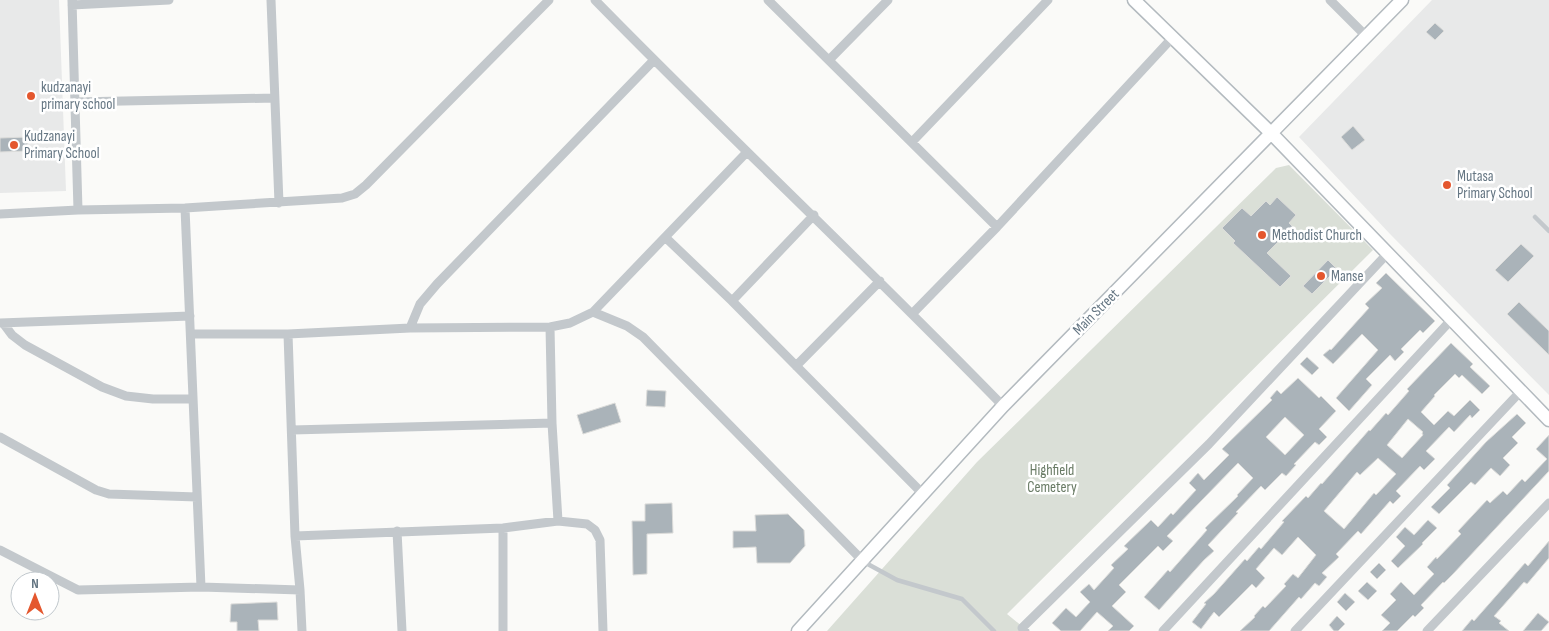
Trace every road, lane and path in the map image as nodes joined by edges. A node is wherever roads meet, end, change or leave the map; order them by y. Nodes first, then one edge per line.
1 (169, 0) edge
2 (271, 0) edge
3 (549, 0) edge
4 (595, 0) edge
5 (768, 0) edge
6 (888, 0) edge
7 (1048, 0) edge
8 (1134, 0) edge
9 (1330, 0) edge
10 (1402, 0) edge
11 (72, 2) edge
12 (1366, 36) junction
13 (1173, 38) junction
14 (830, 59) junction
15 (654, 60) junction
16 (274, 98) junction
17 (75, 102) junction
18 (1272, 134) junction
19 (912, 142) junction
20 (747, 152) junction
21 (279, 202) junction
22 (186, 208) junction
23 (78, 210) junction
24 (0, 214) edge
25 (814, 215) junction
26 (1535, 217) dead end
27 (997, 227) junction
28 (1549, 231) edge
29 (665, 237) junction
30 (1388, 253) junction
31 (880, 281) junction
32 (732, 301) junction
33 (593, 312) junction
34 (913, 313) junction
35 (190, 316) junction
36 (1452, 319) junction
37 (2, 323) edge
38 (550, 327) junction
39 (410, 328) junction
40 (191, 334) junction
41 (288, 334) junction
42 (796, 366) junction
43 (1520, 392) junction
44 (193, 399) junction
45 (1003, 406) junction
46 (1549, 420) edge
47 (552, 423) junction
48 (292, 430) junction
49 (0, 437) edge
50 (924, 495) junction
51 (197, 497) junction
52 (1549, 504) edge
53 (558, 521) junction
54 (504, 528) junction
55 (397, 531) junction
56 (296, 536) junction
57 (0, 550) edge
58 (863, 561) junction
59 (201, 587) junction
60 (300, 590) junction
61 (1022, 630) edge
62 (302, 631) edge
63 (402, 631) edge
64 (503, 631) edge
65 (603, 631) edge
66 (798, 631) edge
67 (994, 631) edge
68 (1163, 631) edge
69 (1295, 631) edge
70 (1427, 631) edge

1 - 11 street
2 - 16 street
3 - 21 street
4 - 15 street
5 - 14 street
6 - 14 street
7 - 19 street
8 - 13 street
9 - 12 street
10 - 12 street, Main Street
11 - 17 street
12 - 18 street, Main Street
13 - 18 street
13 - 27 street
14 - 19 street
15 - 20 street
15 - 39 street
16 - 17 street
16 - 21 street
17 - 23 street
18 - 30 street
18 - 45 street, Main Street
19 - 27 street
20 - 25 street
20 - 29 street
21 - 22 street
22 - 23 street
22 - 35 street
23 - 24 street
25 - 31 street
25 - 32 street
26 - 28 lane
27 - 34 street
29 - 32 street
29 - 33 street
30 - 36 street
30 - 61 street
31 - 34 street
31 - 42 street
32 - 42 street
33 - 38 street
33 - 58 street
34 - 45 street
35 - 37 street
35 - 40 street
36 - 43 street
36 - 68 street
37 - 44 street
38 - 39 street
38 - 47 street
39 - 41 street
40 - 41 street
40 - 44 street
41 - 48 street
42 - 50 street
43 - 46 street
43 - 69 street
44 - 51 street
45 - 50 street, Main Street
47 - 48 street
47 - 53 street
48 - 56 street
49 - 51 street
50 - 58 street, Main Street
51 - 59 street
52 - 70 street
53 - 54 street
53 - 65 street
54 - 55 street
54 - 64 street
55 - 56 street
55 - 63 street
56 - 60 street
57 - 59 street
58 - 66 street, Main Street
58 - 67 lane
59 - 60 street
60 - 62 street

